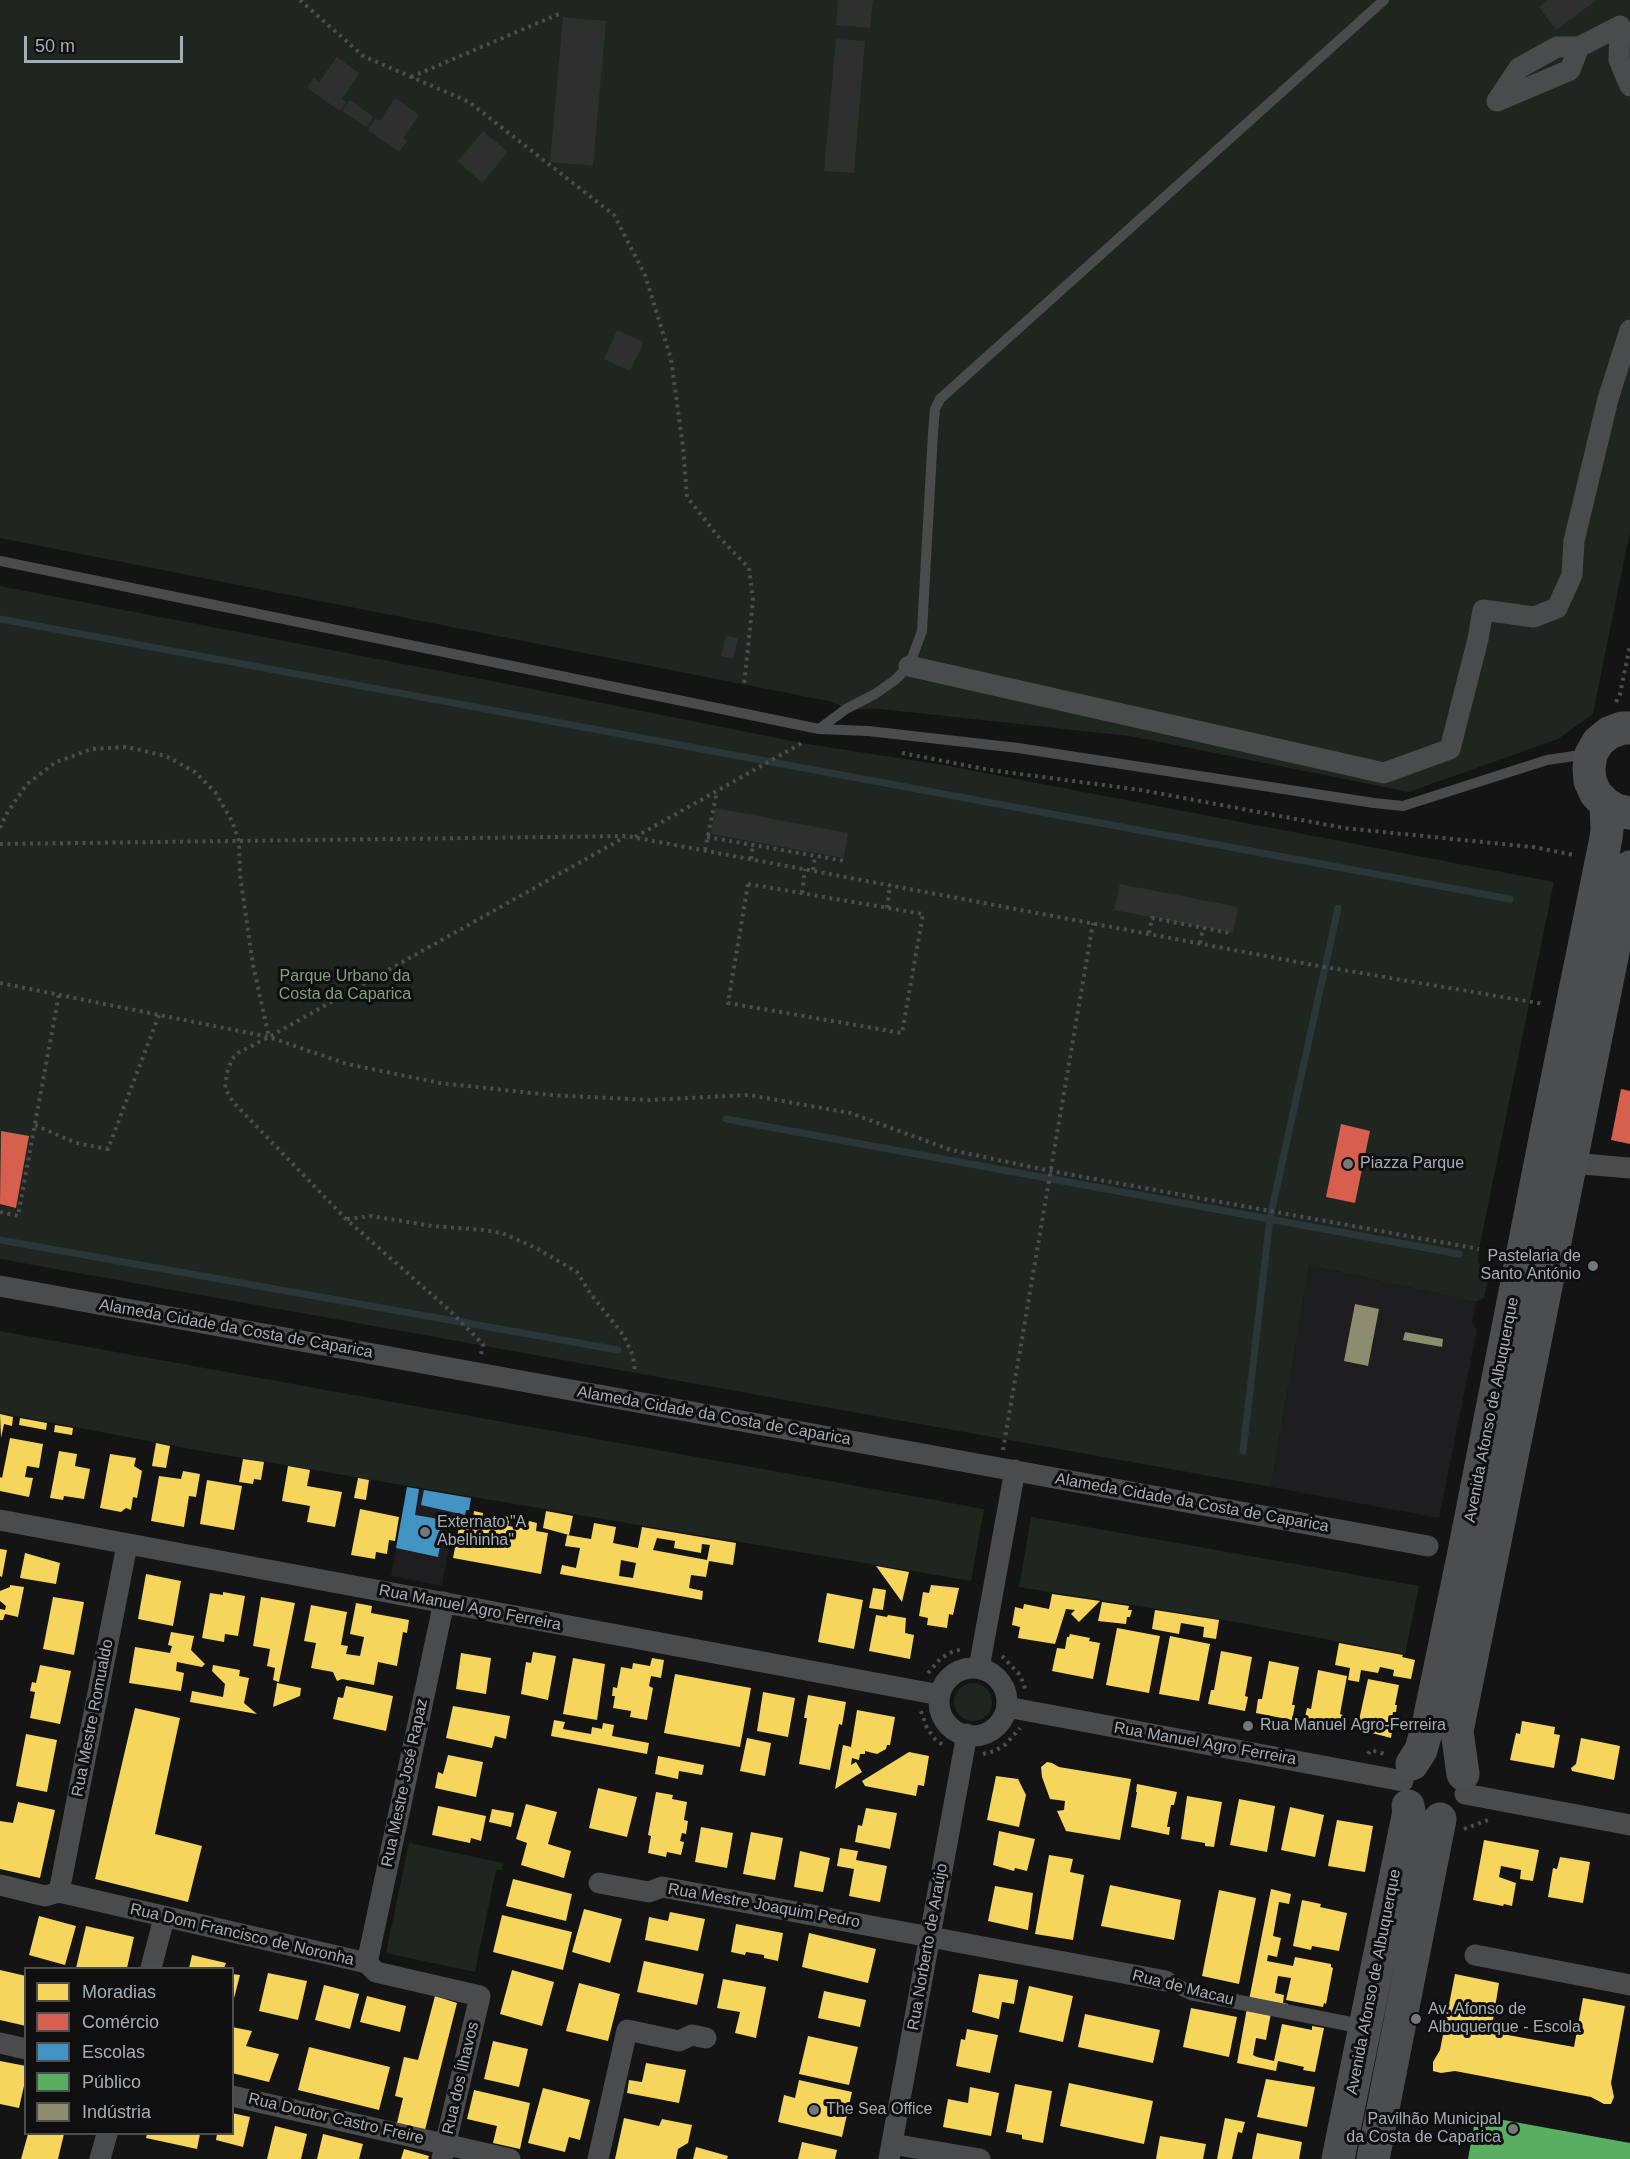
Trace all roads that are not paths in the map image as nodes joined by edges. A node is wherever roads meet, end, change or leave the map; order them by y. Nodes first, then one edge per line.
1 (1384, 0) edge
2 (1625, 21) edge
3 (1630, 86) edge
4 (1497, 100) dead end
5 (1630, 330) edge
6 (0, 561) edge
7 (909, 666) junction
8 (1624, 716) edge
9 (819, 729) junction
10 (1591, 754) junction
11 (1618, 809) edge
12 (1630, 867) edge
13 (1571, 1163) junction
14 (1630, 1168) edge
15 (0, 1286) edge
16 (1007, 1469) junction
17 (0, 1520) edge
18 (127, 1545) junction
19 (1428, 1546) dead end
20 (444, 1602) junction
21 (980, 1659) junction
22 (931, 1693) junction
23 (1007, 1707) junction
24 (965, 1744) junction
25 (1403, 1777) junction
26 (1464, 1784) junction
27 (1630, 1825) edge
28 (1450, 1827) junction
29 (599, 1883) dead end
30 (0, 1886) edge
31 (59, 1892) junction
32 (164, 1918) junction
33 (930, 1936) junction
34 (1475, 1955) dead end
35 (367, 1964) junction
36 (151, 1967) edge
37 (1166, 1981) joint
38 (1630, 1985) edge
39 (480, 1996) joint
40 (1365, 2027) junction
41 (706, 2038) dead end
42 (0, 2043) edge
43 (24, 2049) edge
44 (234, 2097) edge
45 (106, 2135) edge
46 (890, 2151) edge
47 (444, 2152) edge
48 (100, 2159) edge
49 (510, 2159) edge
50 (598, 2159) edge
51 (980, 2159) edge
52 (1338, 2159) edge
53 (1372, 2159) edge

1 - 7 lane
2 - 3 street
2 - 4 street
5 - 7 street
6 - 9 lane
7 - 9 lane
8 - 10 main road
9 - 10 lane
10 - 11 main road, Avenida Afonso de Albuquerque
11 - 25 main road, Avenida Afonso de Albuquerque
12 - 13 main road, Avenida Afonso de Albuquerque
13 - 14 street
13 - 26 main road, Avenida Afonso de Albuquerque
15 - 16 street, Alameda Cidade da Costa de Caparica
16 - 19 street, Alameda Cidade da Costa de Caparica
16 - 21 street
17 - 18 street, Rua Manuel Agro Ferreira
18 - 20 street, Rua Manuel Agro Ferreira
18 - 31 street, Rua Mestre Romualdo
20 - 22 street, Rua Manuel Agro Ferreira
20 - 35 street, Rua Mestre José Rapaz
21 - 22 street
21 - 23 street
22 - 24 street
23 - 24 street
23 - 25 street, Rua Manuel Agro Ferreira
24 - 33 street, Rua Norberto de Araújo
25 - 26 main road
25 - 28 main road
25 - 40 main road, Avenida Afonso de Albuquerque
26 - 27 street
26 - 28 main road
28 - 53 main road, Avenida Afonso de Albuquerque
29 - 33 street, Rua Mestre Joaquim Pedro
30 - 31 street, Rua Dom Francisco de Noronha
31 - 32 street, Rua Dom Francisco de Noronha
32 - 35 street, Rua Dom Francisco de Noronha
32 - 36 street
33 - 37 street, Rua de Macau
33 - 46 street, Rua Norberto de Araújo
34 - 38 street
35 - 39 street, Rua Dom Francisco de Noronha
37 - 40 street, Rua de Macau
39 - 47 street, Rua dos Ílhavos
40 - 52 main road, Avenida Afonso de Albuquerque
41 - 50 street
42 - 43 street
44 - 47 street, Rua Doutor Castro Freire
45 - 48 street
46 - 51 street
47 - 49 street, Rua Doutor Castro Freire

